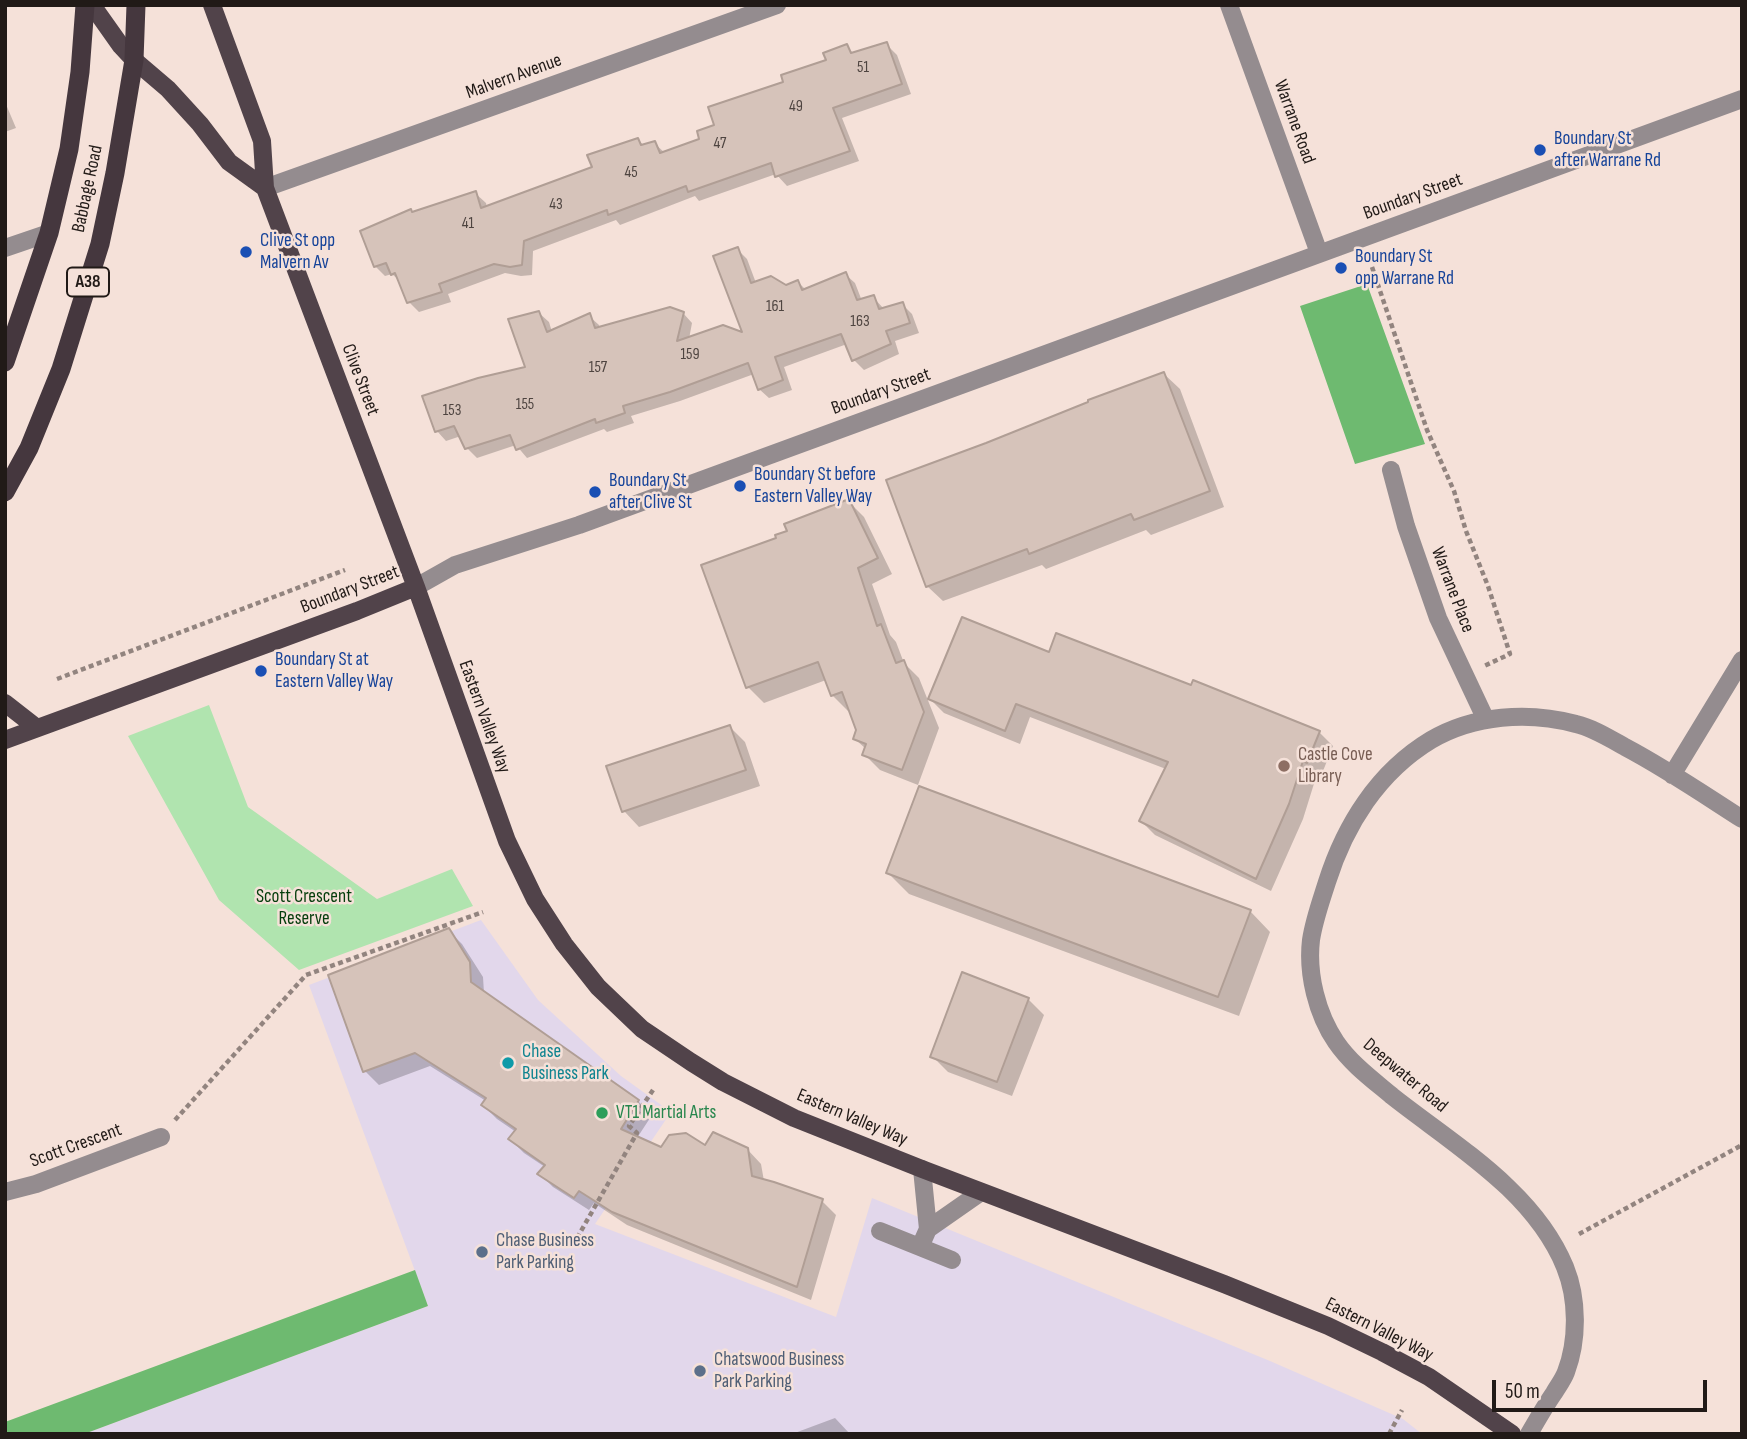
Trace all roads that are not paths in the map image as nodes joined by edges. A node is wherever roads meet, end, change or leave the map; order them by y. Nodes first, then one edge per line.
1 (85, 5) edge
2 (92, 5) edge
3 (136, 5) edge
4 (212, 5) edge
5 (777, 5) edge
6 (1229, 5) edge
7 (134, 60) junction
8 (1742, 99) edge
9 (265, 188) junction
10 (50, 233) junction
11 (5, 248) edge
12 (1319, 253) junction
13 (5, 362) edge
14 (1391, 470) dead end
15 (5, 492) edge
16 (416, 587) junction
17 (1742, 660) edge
18 (5, 703) edge
19 (1486, 720) junction
20 (37, 728) junction
21 (5, 740) edge
22 (1672, 775) junction
23 (1742, 819) edge
24 (161, 1137) road end
25 (922, 1170) junction
26 (5, 1192) edge
27 (981, 1192) junction
28 (928, 1229) junction
29 (880, 1231) dead end
30 (920, 1247) junction
31 (952, 1260) dead end
32 (1512, 1434) edge
33 (1529, 1434) edge

1 - 10 highway, Babbage Road / A38
2 - 7 main road
3 - 7 highway, Babbage Road / A38
4 - 9 main road, Clive Street
5 - 9 street, Malvern Avenue
6 - 12 street, Warrane Road
7 - 9 main road
7 - 15 highway, Babbage Road / A38
8 - 12 street, Boundary Street
9 - 16 main road, Clive Street
10 - 11 street
10 - 13 highway, Babbage Road / A38
12 - 16 street, Boundary Street
14 - 19 street, Warrane Place
16 - 20 main road, Boundary Street
16 - 25 main road, Eastern Valley Way
17 - 22 street
18 - 20 main road
19 - 22 street, Deepwater Road
19 - 33 street, Deepwater Road
20 - 21 main road, Boundary Street
22 - 23 street, Deepwater Road
24 - 26 street, Scott Crescent
25 - 27 main road, Eastern Valley Way
25 - 28 street
27 - 28 street
27 - 32 main road, Eastern Valley Way
28 - 30 street
29 - 30 street
30 - 31 street

